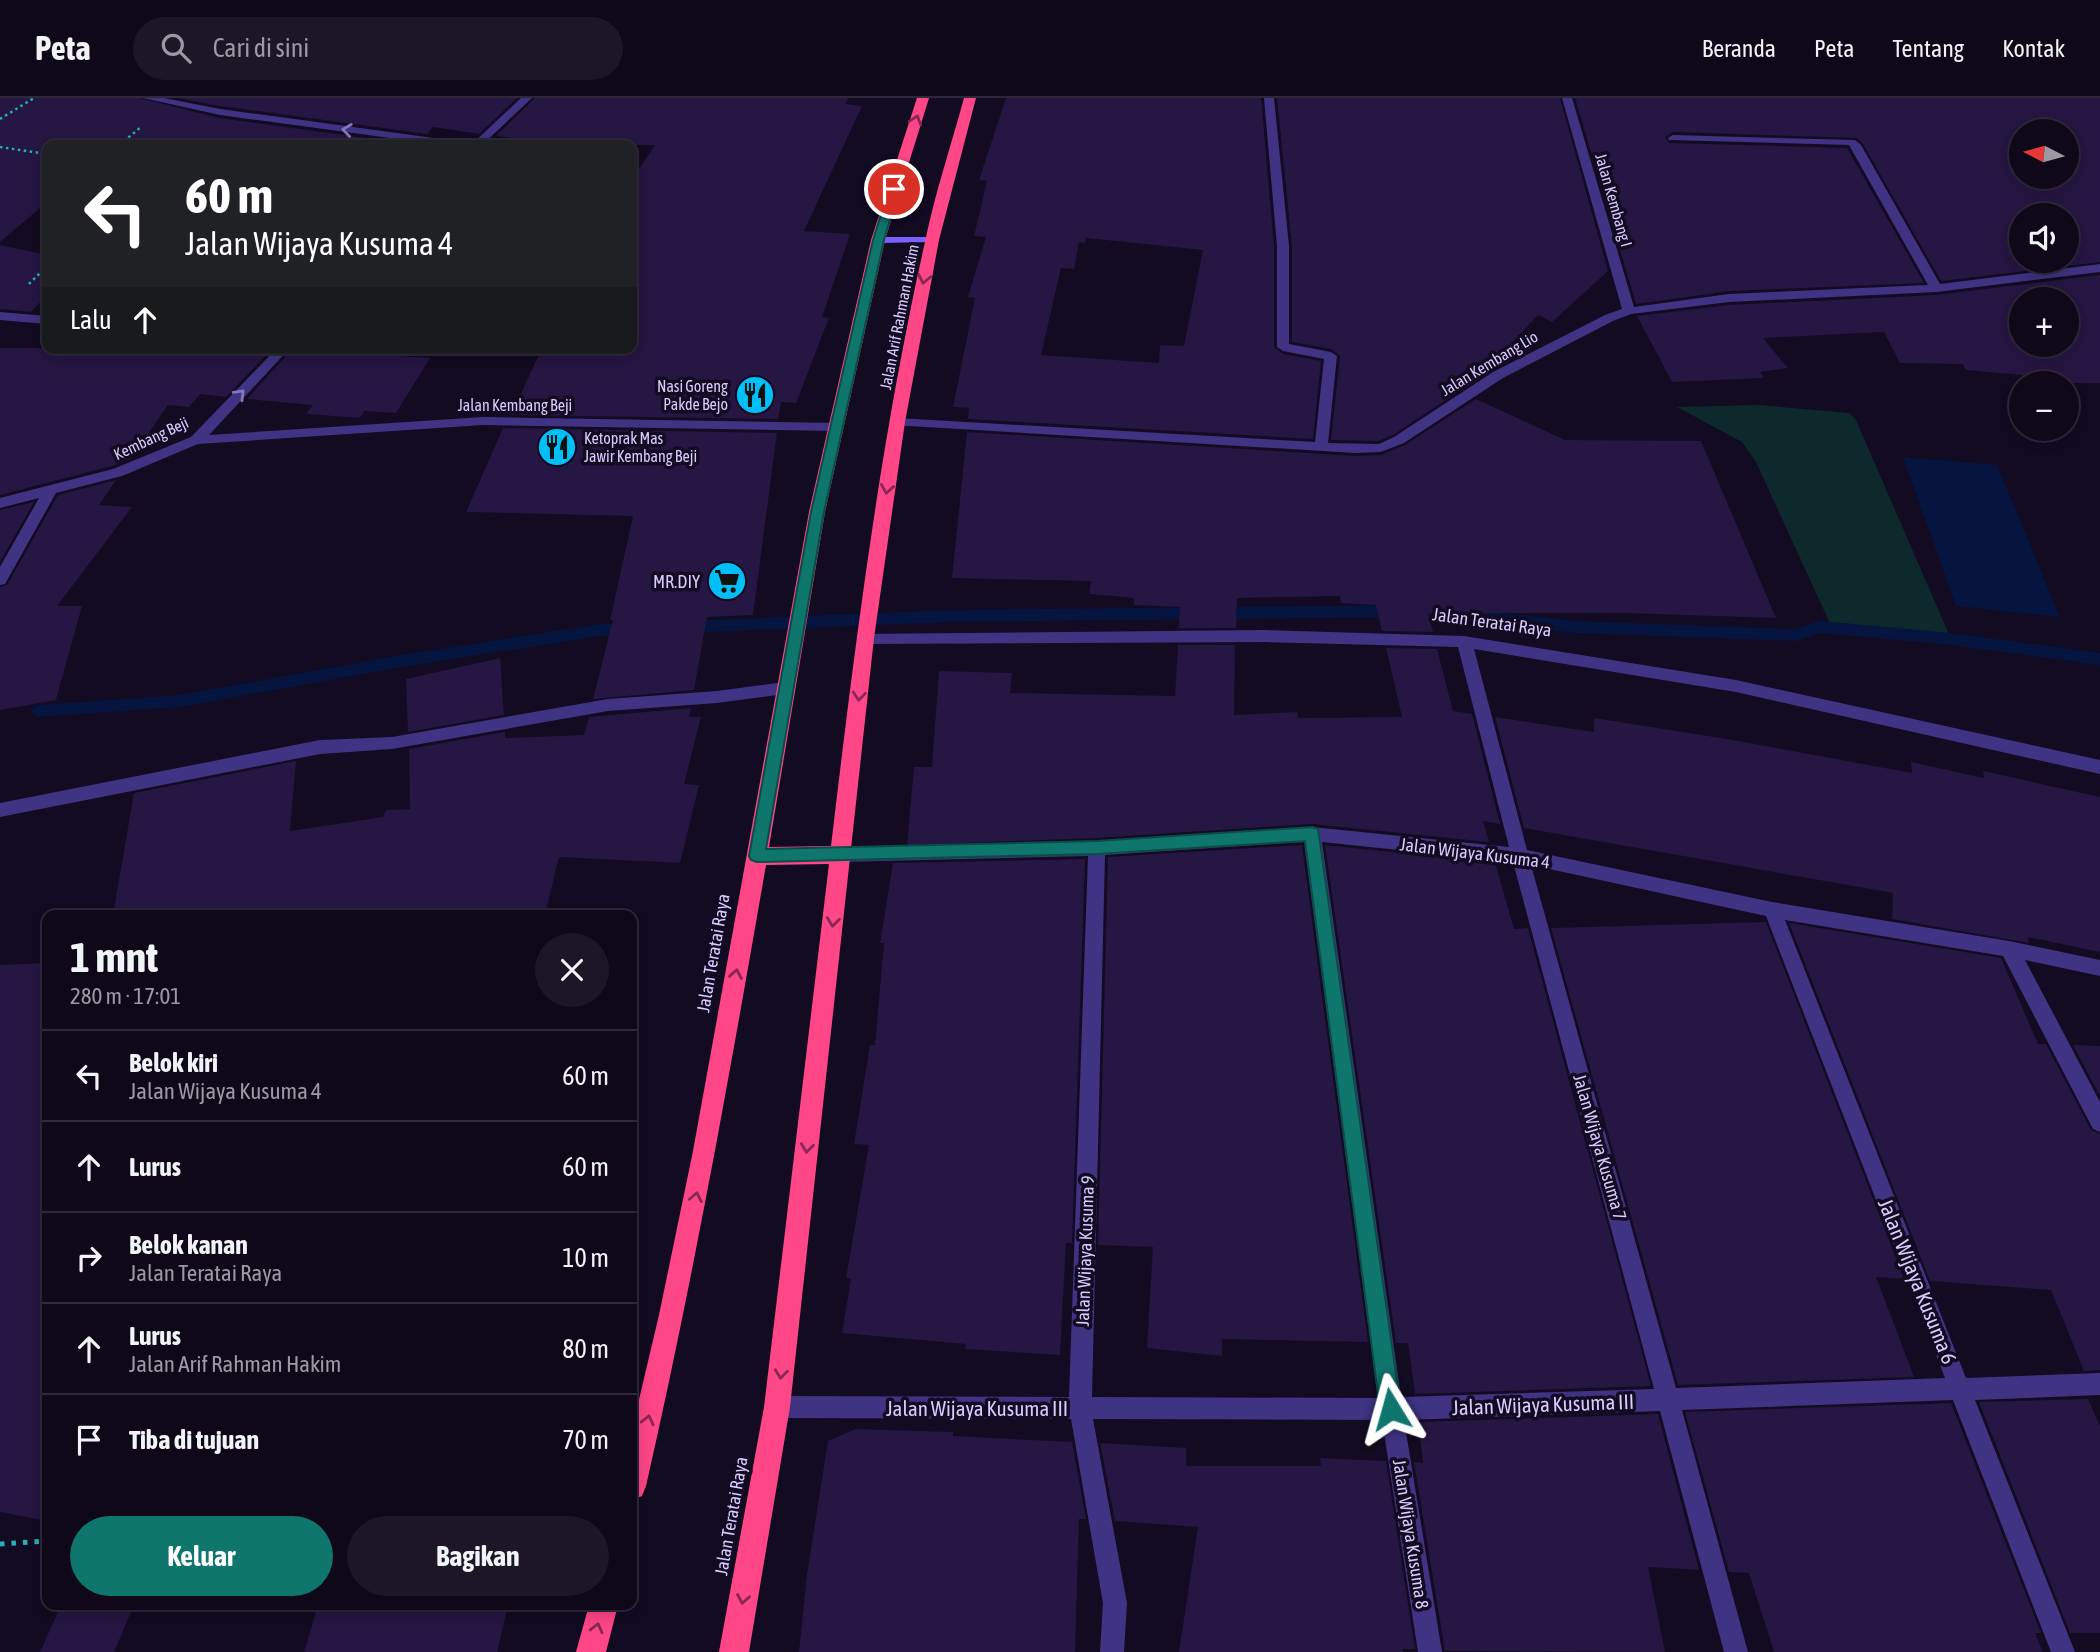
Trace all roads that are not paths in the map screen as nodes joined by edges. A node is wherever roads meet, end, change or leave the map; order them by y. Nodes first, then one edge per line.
1 (148, 98) edge
2 (527, 98) edge
3 (923, 98) edge
4 (970, 98) edge
5 (1269, 98) edge
6 (1567, 98) edge
7 (1673, 138) dead end
8 (426, 140) edge
9 (481, 140) edge
10 (878, 240) junction
11 (932, 240) junction
12 (2100, 268) edge
13 (1936, 288) junction
14 (1629, 311) junction
15 (0, 316) edge
16 (42, 320) edge
17 (278, 354) edge
18 (897, 422) junction
19 (836, 427) junction
20 (196, 440) junction
21 (1321, 447) junction
22 (50, 491) junction
23 (0, 503) edge
24 (0, 580) edge
25 (866, 633) junction
26 (1464, 642) junction
27 (785, 688) junction
28 (2100, 767) edge
29 (0, 810) edge
30 (1312, 834) junction
31 (1097, 848) junction
32 (841, 855) junction
33 (1517, 855) junction
34 (757, 856) junction
35 (1772, 910) junction
36 (2009, 949) junction
37 (2100, 968) edge
38 (2100, 1122) edge
39 (2100, 1384) edge
40 (1961, 1387) junction
41 (1670, 1399) junction
42 (777, 1407) junction
43 (1080, 1408) junction
44 (1391, 1409) junction
45 (637, 1465) edge
46 (602, 1610) edge
47 (591, 1652) edge
48 (734, 1652) edge
49 (1112, 1652) edge
50 (1430, 1652) edge
51 (1736, 1652) edge
52 (2063, 1652) edge

8 -> 1 street
2 - 9 street
10 -> 3 highway, Jalan Arif Rahman Hakim
4 - 11 highway, Jalan Arif Rahman Hakim
5 - 21 street
6 - 14 street, Jalan Kembang I
7 - 13 street
10 - 11 main road
10 - 19 highway, Jalan Arif Rahman Hakim
11 -> 18 highway, Jalan Arif Rahman Hakim
12 - 13 street, Jalan Kembang Lio
13 - 14 street, Jalan Kembang Lio
14 - 21 street, Jalan Kembang Lio
15 - 16 street
20 -> 17 street, Kembang Beji
18 - 21 street, Jalan Kembang Lio
18 -> 25 highway, Jalan Teratai Raya
19 - 20 street, Jalan Kembang Beji
19 - 27 highway, Jalan Teratai Raya
20 - 22 street, Kembang Beji
22 - 23 street, Kembang Beji
22 - 24 street
25 - 26 street, Jalan Teratai Raya
25 -> 32 highway, Jalan Teratai Raya
26 - 28 street, Jalan Teratai Raya
26 - 33 street, Jalan Wijaya Kusuma 7
27 - 29 street
27 - 34 highway, Jalan Teratai Raya
30 - 31 street, Jalan Wijaya Kusuma 4
30 - 33 street, Jalan Wijaya Kusuma 4
30 - 44 street, Jalan Wijaya Kusuma 8
31 - 32 street, Jalan Wijaya Kusuma 4
31 - 43 street, Jalan Wijaya Kusuma 9
32 - 34 highway
32 -> 42 highway, Jalan Teratai Raya
33 - 35 street, Jalan Wijaya Kusuma 4
33 - 41 street, Jalan Wijaya Kusuma 7
45 -> 34 highway, Jalan Teratai Raya
35 - 36 street, Jalan Wijaya Kusuma 4
35 - 40 street, Jalan Wijaya Kusuma 6
36 - 37 street, Jalan Wijaya Kusuma 4
36 - 38 street
39 - 40 street, Jalan Wijaya Kusuma III
40 - 41 street, Jalan Wijaya Kusuma III
40 - 52 street, Jalan Wijaya Kusuma 6
41 - 44 street, Jalan Wijaya Kusuma III
41 - 51 street, Jalan Wijaya Kusuma 7
42 - 43 street, Jalan Wijaya Kusuma III
42 -> 48 highway, Jalan Teratai Raya
43 - 44 street, Jalan Wijaya Kusuma III
43 - 49 street, Jalan Wijaya Kusuma 9
44 - 50 street, Jalan Wijaya Kusuma 8
47 -> 46 highway

